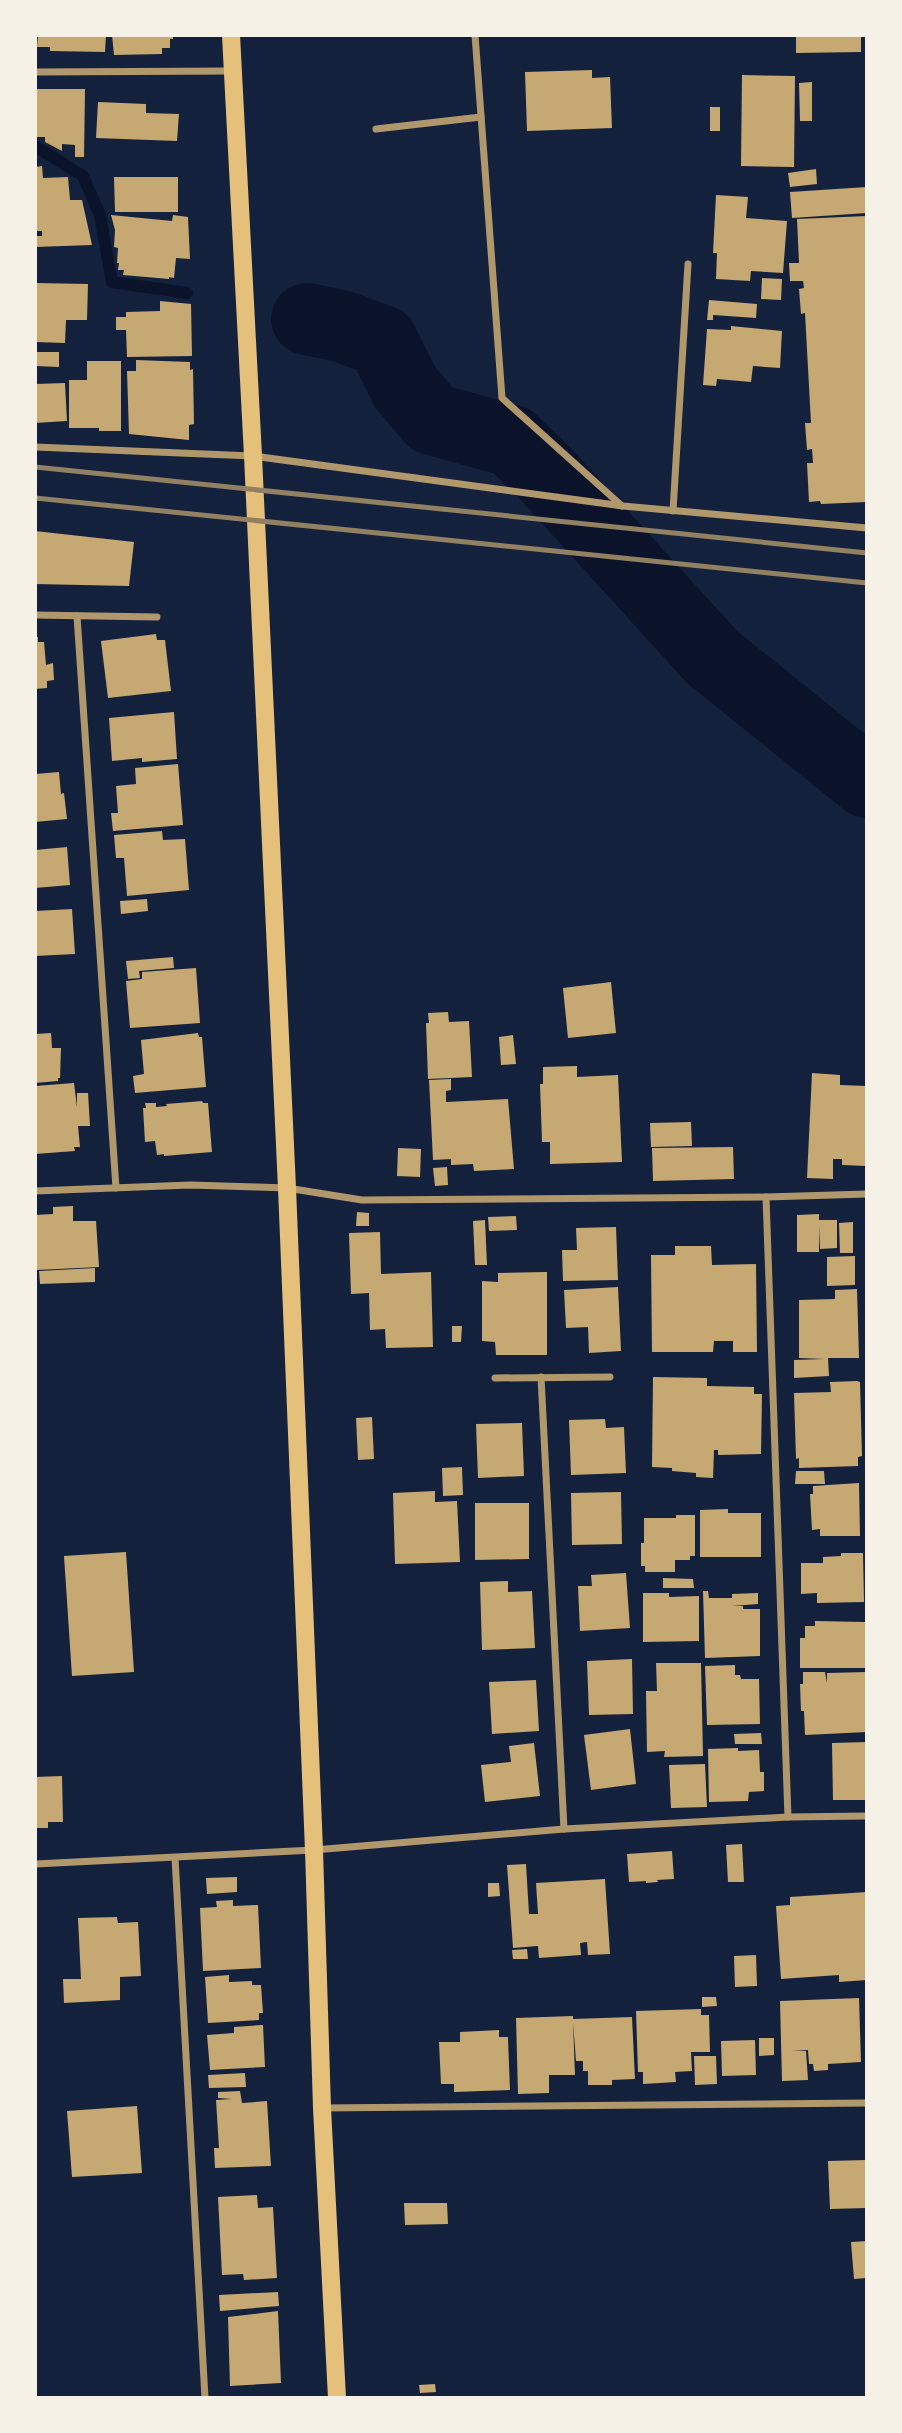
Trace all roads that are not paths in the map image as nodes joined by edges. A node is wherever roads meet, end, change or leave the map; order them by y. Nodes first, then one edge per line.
1 (231, 35) edge
2 (475, 35) edge
3 (232, 71) junction
4 (35, 72) edge
5 (481, 117) junction
6 (376, 129) dead end
7 (688, 264) dead end
8 (35, 447) edge
9 (253, 456) junction
10 (623, 506) junction
11 (673, 510) junction
12 (867, 528) edge
13 (35, 615) edge
14 (77, 616) junction
15 (157, 617) dead end
16 (116, 1188) junction
17 (287, 1188) junction
18 (35, 1191) edge
19 (867, 1194) edge
20 (766, 1198) junction
21 (541, 1377) junction
22 (610, 1377) dead end
23 (495, 1378) dead end
24 (867, 1816) edge
25 (788, 1817) junction
26 (564, 1829) junction
27 (314, 1850) junction
28 (175, 1858) junction
29 (35, 1864) edge
30 (867, 2103) edge
31 (322, 2108) junction
32 (205, 2398) edge
33 (337, 2398) edge

1 - 3 main road
2 - 5 street
3 - 4 street
3 - 9 main road
5 - 6 street
5 - 10 street
7 - 11 street
8 - 9 street
9 - 10 street
9 - 17 main road
10 - 11 street
11 - 12 street
13 - 14 street
14 - 15 street
14 - 16 street
16 - 17 street
16 - 18 street
17 - 20 street
17 - 27 main road
19 - 20 street
20 - 25 street
21 - 22 street
21 - 23 street
21 - 26 street
24 - 25 street
25 - 26 street
26 - 27 street
27 - 28 street
27 - 31 main road
28 - 29 street
28 - 32 street
30 - 31 street
31 - 33 main road

